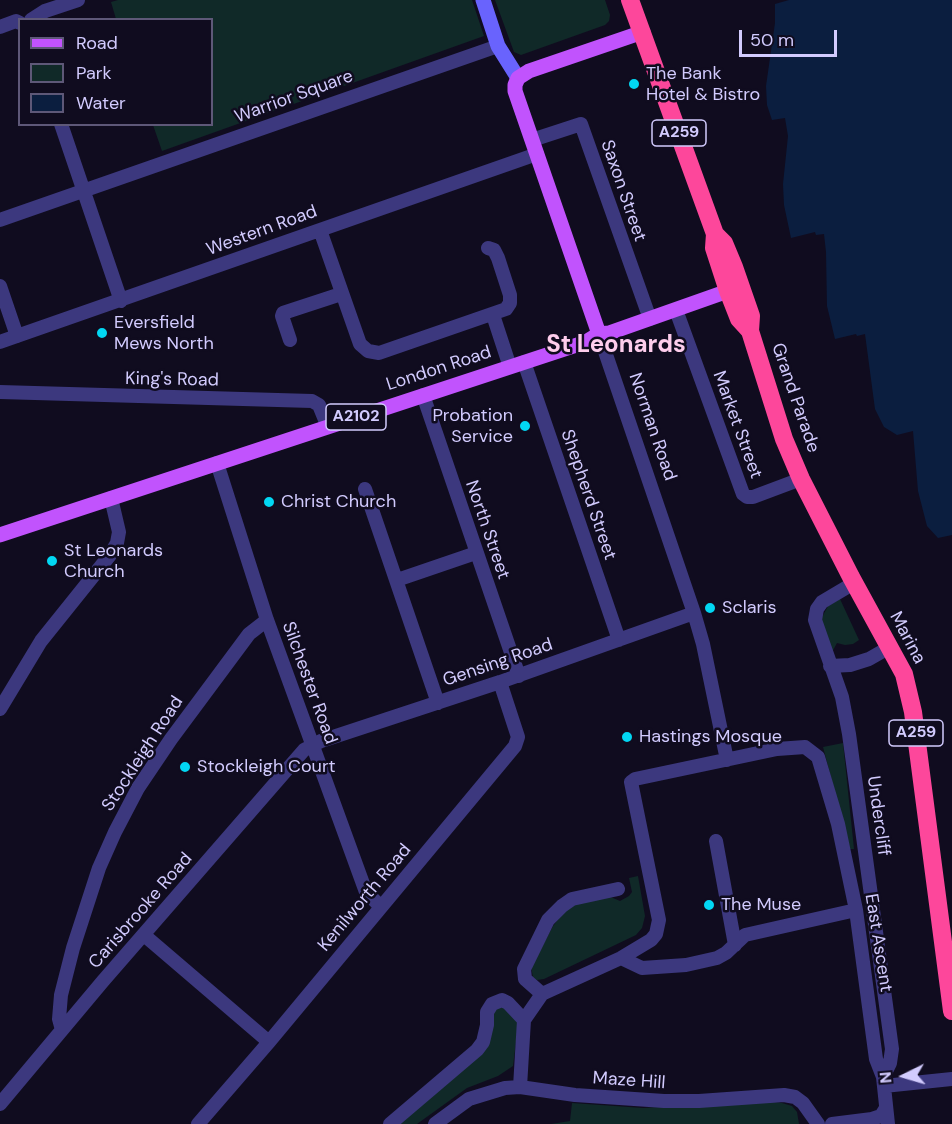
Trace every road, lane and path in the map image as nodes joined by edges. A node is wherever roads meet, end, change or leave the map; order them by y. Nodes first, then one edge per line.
1 (78, 0) edge
2 (483, 0) edge
3 (630, 0) edge
4 (34, 18) edge
5 (18, 22) edge
6 (0, 27) edge
7 (643, 32) junction
8 (498, 46) junction
9 (518, 78) junction
10 (62, 126) edge
11 (534, 147) junction
12 (83, 190) junction
13 (0, 220) edge
14 (320, 230) junction
15 (715, 234) junction
16 (488, 248) dead end
17 (734, 267) junction
18 (0, 286) edge
19 (728, 291) junction
20 (341, 294) junction
21 (122, 301) junction
22 (676, 310) junction
23 (493, 315) junction
24 (650, 319) junction
25 (750, 330) junction
26 (599, 334) junction
27 (17, 336) junction
28 (290, 340) dead end
29 (0, 342) edge
30 (517, 364) junction
31 (0, 392) edge
32 (423, 395) junction
33 (328, 427) junction
34 (217, 463) junction
35 (801, 479) junction
36 (365, 489) dead end
37 (111, 498) junction
38 (0, 535) edge
39 (476, 553) junction
40 (397, 580) junction
41 (854, 583) junction
42 (694, 613) junction
43 (267, 620) junction
44 (619, 640) junction
45 (890, 647) junction
46 (830, 666) junction
47 (519, 676) junction
48 (500, 682) junction
49 (438, 703) junction
50 (0, 709) edge
51 (312, 745) junction
52 (727, 760) junction
53 (716, 841) dead end
54 (618, 889) dead end
55 (381, 907) junction
56 (856, 910) junction
57 (144, 935) junction
58 (735, 945) junction
59 (621, 958) junction
60 (542, 994) junction
61 (952, 1011) edge
62 (524, 1020) junction
63 (62, 1030) junction
64 (269, 1042) junction
65 (952, 1079) edge
66 (883, 1082) junction
67 (520, 1087) junction
68 (0, 1104) edge
69 (886, 1108) junction
70 (198, 1124) edge
71 (390, 1124) edge
72 (435, 1124) edge
73 (818, 1124) edge
74 (832, 1124) edge
75 (888, 1124) edge

1 - 4 street
2 - 8 street
3 - 7 highway, Grand Parade / A259
5 - 6 street
7 - 9 main road
7 - 15 highway, Grand Parade / A259
8 - 9 street
8 - 12 street, Warrior Square
9 - 11 main road, Norman Road
10 - 12 street
11 - 14 street, Western Road
11 - 24 street, Saxon Street
11 - 26 main road, Norman Road
12 - 13 street, Warrior Square
12 - 21 street
14 - 20 street
14 - 21 street, Western Road
15 - 17 highway, Grand Parade / A259
15 - 19 highway, Grand Parade / A259
16 - 23 street
17 - 19 main road
17 - 25 highway, Grand Parade / A259
18 - 27 street
19 - 22 main road, London Road / A2102
19 - 25 highway, Grand Parade / A259
20 - 23 street
20 - 28 street
21 - 27 street, Western Road
22 - 24 main road, London Road / A2102
22 - 35 street, Market Street
23 - 30 street, Shepherd Street
24 - 26 main road, London Road / A2102
25 - 35 highway, Grand Parade / A259
26 - 30 main road, London Road / A2102
26 - 42 street, Norman Road
27 - 29 street, Western Road
30 - 32 main road, London Road / A2102
30 - 44 street, Shepherd Street
31 - 33 street, King's Road
32 - 33 main road, London Road / A2102
32 - 39 street, North Street
33 - 34 main road, London Road / A2102
34 - 37 main road, London Road / A2102
34 - 43 street, Silchester Road
35 - 41 highway, Marina / A259
36 - 40 street
37 - 38 main road, London Road / A2102
37 - 50 street
39 - 40 street
39 - 47 street, North Street
40 - 49 street
41 - 45 highway, Marina / A259
41 - 46 street, Undercliff
42 - 44 street, Gensing Road
42 - 52 street, Norman Road
43 - 51 street, Silchester Road
43 - 63 street, Stockleigh Road
44 - 47 street, Gensing Road
45 - 46 street
45 - 61 highway, Marina / A259
46 - 66 street, Undercliff
47 - 48 street, Gensing Road
48 - 49 street, Gensing Road
48 - 55 street, Kenilworth Road
49 - 51 street, Gensing Road
51 - 55 street, Silchester Road
51 - 57 street, Carisbrooke Road
52 - 56 street, East Ascent
52 - 59 street
53 - 58 street
54 - 60 street
55 - 64 street, Kenilworth Road
56 - 58 street
56 - 66 street, East Ascent
57 - 63 street, Carisbrooke Road
57 - 64 street
58 - 59 street
59 - 60 street
60 - 62 street
62 - 67 street
62 - 71 street
63 - 68 street, Carisbrooke Road
64 - 70 street, Kenilworth Road
65 - 66 street
66 - 69 street, East Ascent
67 - 72 street, Maze Hill
67 - 73 street, Maze Hill
69 - 74 street
69 - 75 street, East Ascent

